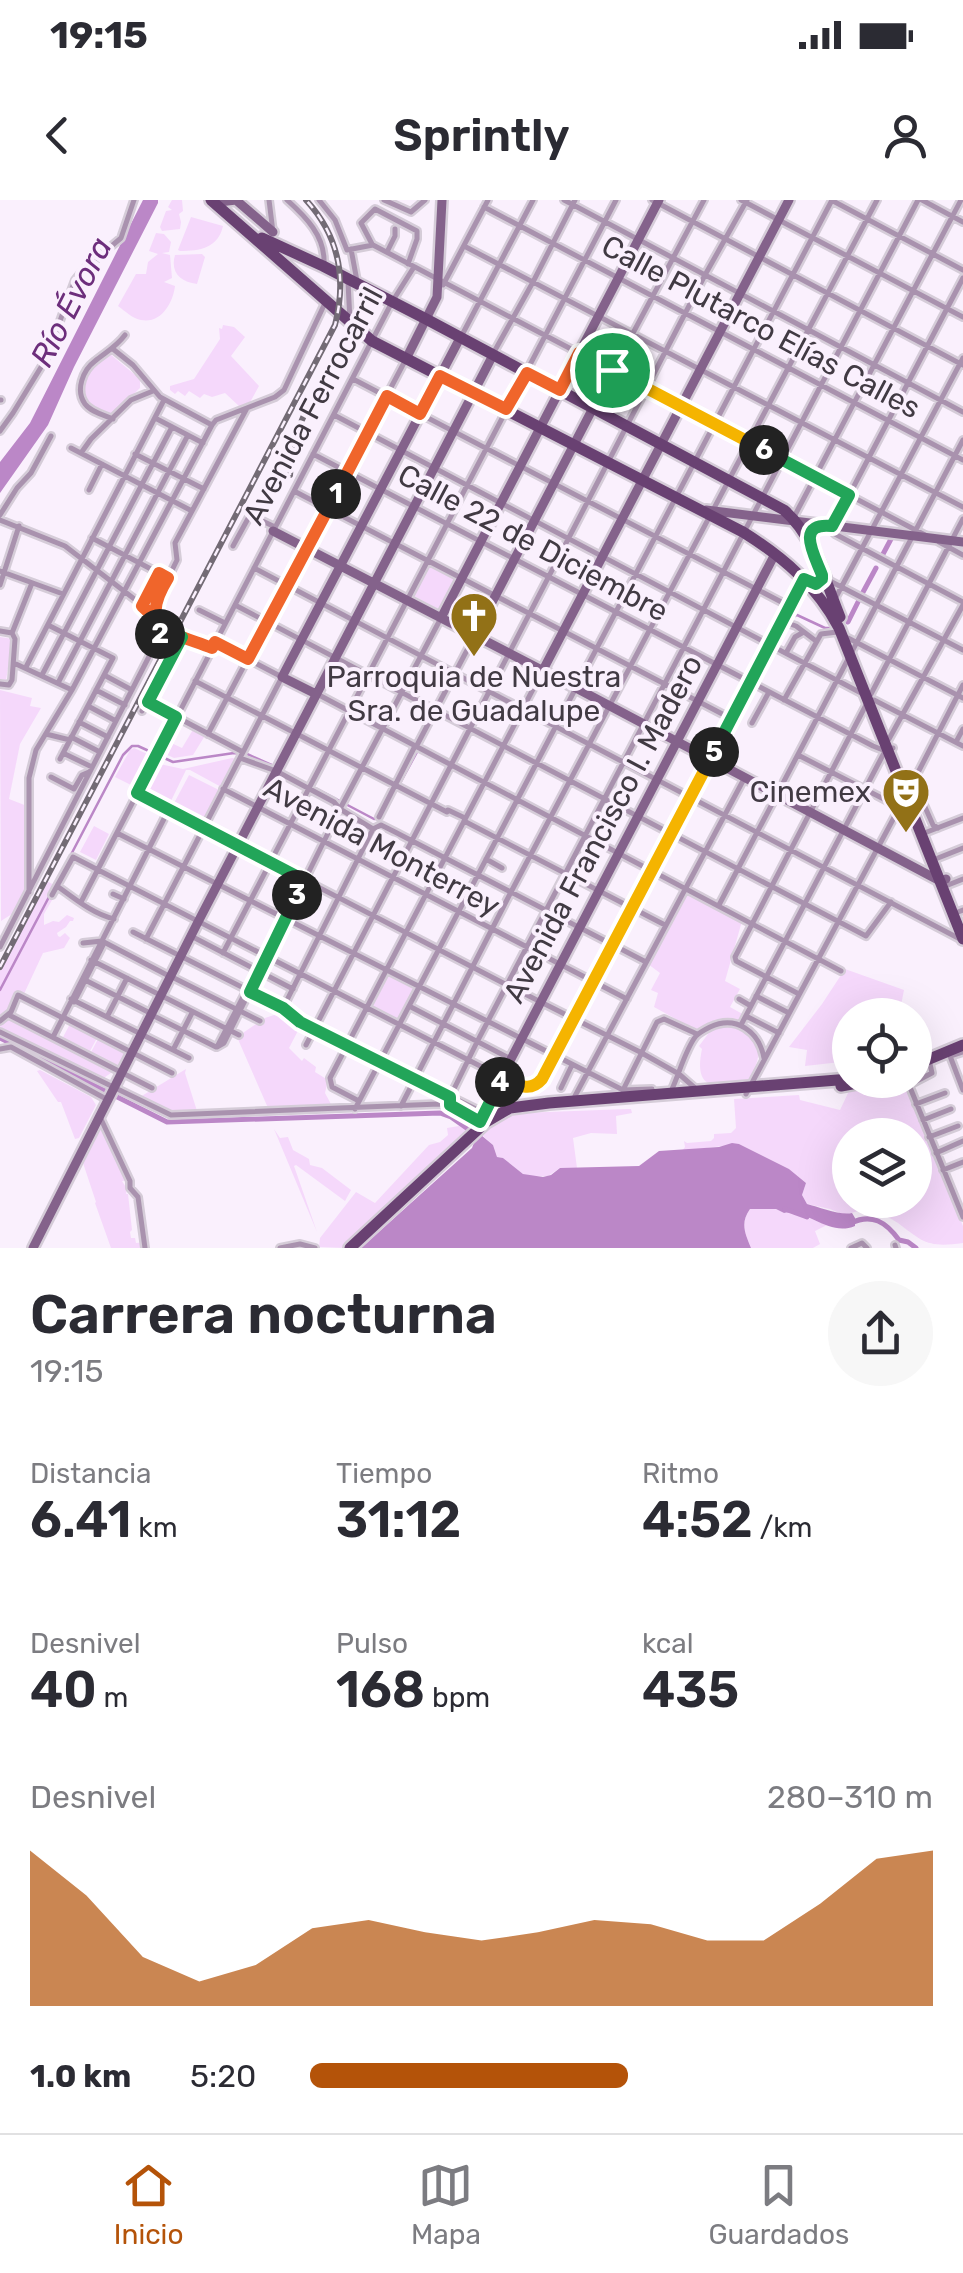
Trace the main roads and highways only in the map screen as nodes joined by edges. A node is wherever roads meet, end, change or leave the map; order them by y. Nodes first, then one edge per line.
1 (221, 205) edge
2 (269, 241) junction
3 (291, 252) junction
4 (309, 259) junction
5 (286, 265) junction
6 (297, 275) junction
7 (826, 526) road end
8 (809, 540) junction
9 (823, 577) junction
10 (806, 581) junction
11 (847, 640) junction
12 (907, 793) junction
13 (943, 878) junction
14 (961, 915) edge
15 (963, 940) edge
16 (963, 1045) edge
17 (932, 1057) edge
18 (832, 1081) edge
19 (832, 1086) edge
20 (749, 1088) junction
21 (350, 1248) edge

1 - 2 main road
2 - 3 main road
2 - 5 main road
3 - 4 main road
3 - 5 main road
4 - 6 main road
4 - 8 main road
5 - 6 main road
6 - 10 main road
7 - 8 main road
8 - 9 main road
9 - 10 main road
9 - 11 main road
10 - 11 main road
11 - 12 main road
12 - 13 main road
12 - 13 main road
13 - 14 main road
13 - 15 main road
16 - 17 main road
18 - 20 main road
19 - 20 main road
20 - 21 main road

